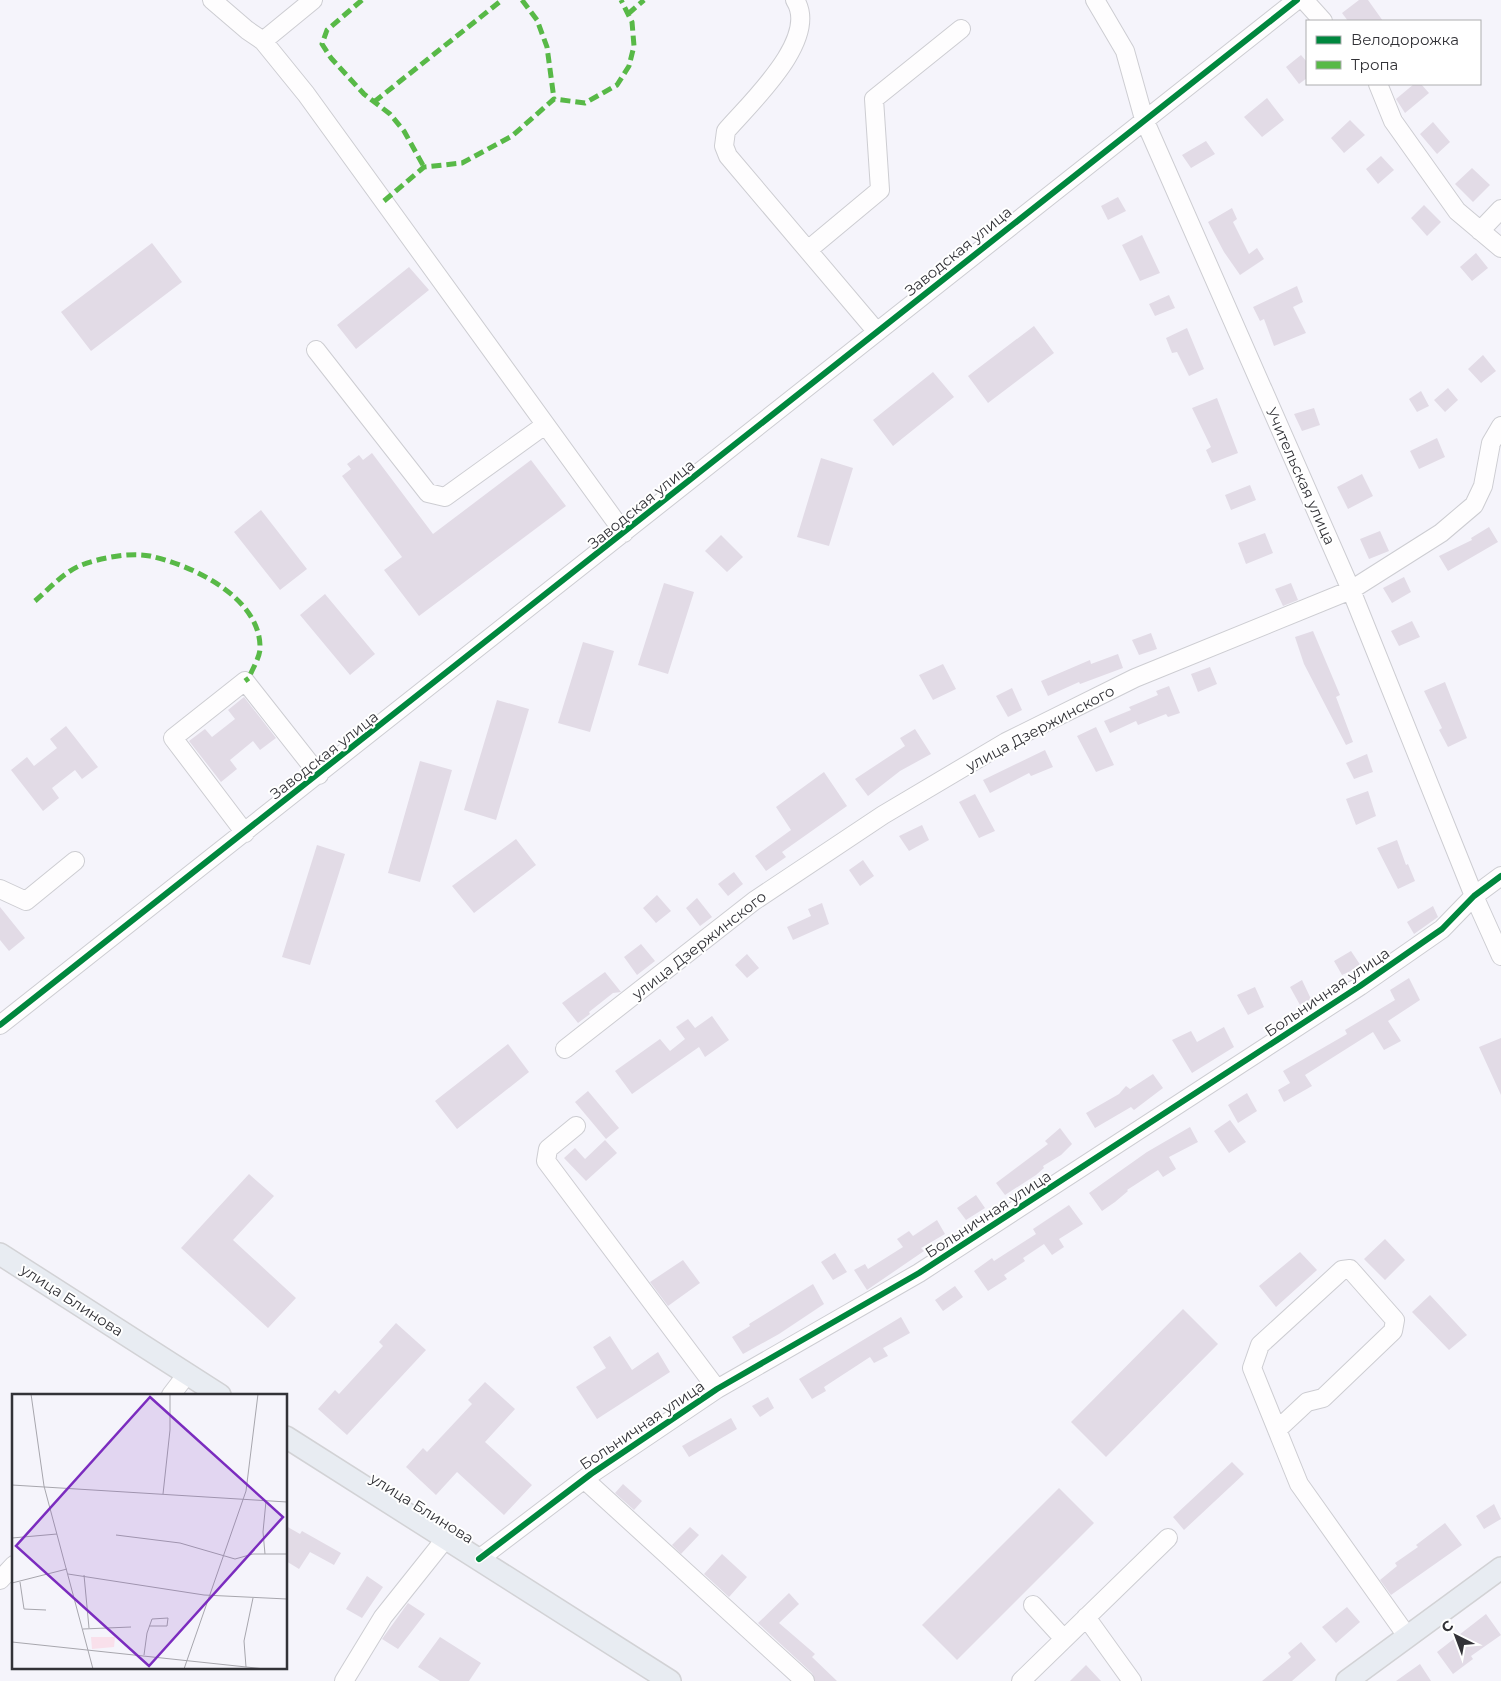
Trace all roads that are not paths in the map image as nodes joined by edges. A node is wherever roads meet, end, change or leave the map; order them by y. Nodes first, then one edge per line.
1 (212, 0) edge
2 (313, 0) edge
3 (796, 0) edge
4 (1095, 0) edge
5 (1297, 0) edge
6 (1304, 0) edge
7 (1322, 20) edge
8 (962, 29) dead end
9 (263, 41) junction
10 (1378, 85) edge
11 (1144, 119) junction
12 (1501, 210) edge
13 (1480, 231) junction
14 (1501, 248) edge
15 (808, 250) junction
16 (877, 332) junction
17 (316, 350) dead end
18 (546, 425) junction
19 (1501, 426) edge
20 (624, 533) junction
21 (1351, 590) junction
22 (319, 775) junction
23 (245, 833) junction
24 (75, 861) dead end
25 (1501, 876) edge
26 (0, 889) edge
27 (1474, 896) junction
28 (1501, 956) edge
29 (0, 1026) edge
30 (565, 1049) dead end
31 (576, 1126) dead end
32 (0, 1254) edge
33 (187, 1374) junction
34 (717, 1389) junction
35 (172, 1394) edge
36 (218, 1394) edge
37 (1277, 1430) junction
38 (288, 1438) edge
39 (584, 1479) junction
40 (446, 1538) junction
41 (1168, 1538) dead end
42 (479, 1559) junction
43 (12, 1568) edge
44 (1501, 1568) edge
45 (0, 1580) edge
46 (1033, 1605) dead end
47 (1086, 1617) junction
48 (1407, 1636) junction
49 (1064, 1639) junction
50 (344, 1681) edge
51 (670, 1681) edge
52 (805, 1681) edge
53 (1021, 1681) edge
54 (1132, 1681) edge
55 (1347, 1681) edge

1 - 9 street
2 - 9 street
3 - 15 street
4 - 11 street, Учительская улица
5 - 11 street, Заводская улица
6 - 7 street
8 - 15 street
9 - 18 street
10 - 13 street
11 - 16 street, Заводская улица
11 - 21 street, Учительская улица
12 - 13 street
13 - 14 street
15 - 16 street
16 - 20 street, Заводская улица
17 - 18 street
18 - 20 street
19 - 21 street, улица Дзержинского
20 - 22 street, Заводская улица
21 - 27 street, Учительская улица
21 - 30 street, улица Дзержинского
22 - 23 street, Заводская улица
22 - 23 street
23 - 29 street, Заводская улица
24 - 26 street
25 - 27 street, Больничная улица
27 - 28 street, Учительская улица
27 - 34 street, Больничная улица
31 - 34 street
32 - 33 main road, улица Блинова
33 - 35 street
33 - 36 main road, улица Блинова
34 - 39 street, Больничная улица
37 - 37 street
37 - 48 street
38 - 40 main road, улица Блинова
39 - 42 street, Больничная улица
39 - 52 street
40 - 42 main road, улица Блинова
40 - 50 street
41 - 47 street
42 - 51 main road, улица Блинова
43 - 45 street
44 - 48 main road
46 - 49 street
47 - 49 street
47 - 54 street
48 - 55 main road
49 - 53 street

